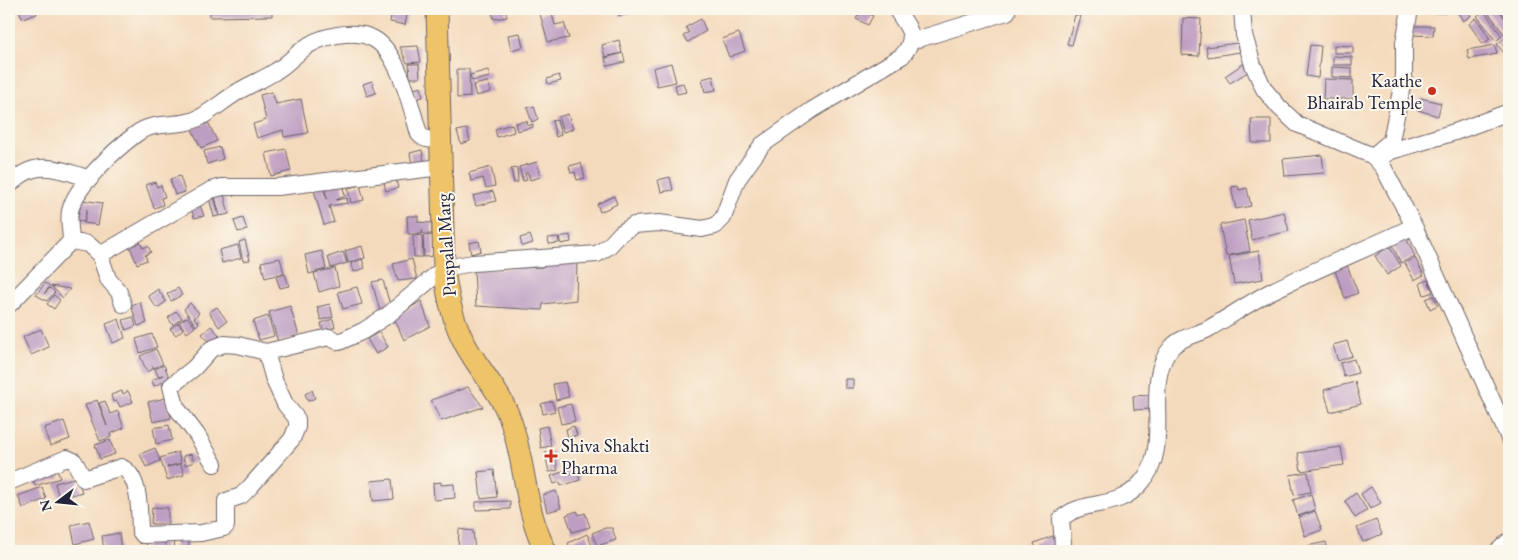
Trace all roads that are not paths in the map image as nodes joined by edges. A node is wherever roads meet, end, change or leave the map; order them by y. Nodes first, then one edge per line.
1 (437, 9) edge
2 (896, 9) edge
3 (1242, 9) edge
4 (1410, 9) edge
5 (1007, 12) dead end
6 (912, 41) junction
7 (1509, 112) edge
8 (441, 139) junction
9 (1375, 158) junction
10 (441, 167) junction
11 (90, 179) junction
12 (9, 186) edge
13 (1414, 226) junction
14 (72, 241) junction
15 (100, 255) junction
16 (444, 268) junction
17 (123, 304) dead end
18 (9, 305) edge
19 (266, 352) junction
20 (1509, 438) edge
21 (214, 464) dead end
22 (9, 482) edge
23 (1509, 541) edge
24 (1063, 544) dead end
25 (546, 551) edge
26 (1498, 551) edge

1 - 8 main road, Puspalal Marg
2 - 6 street
3 - 9 street
4 - 9 street
5 - 6 street
6 - 16 street
7 - 9 street
8 - 10 main road, Puspalal Marg
8 - 11 street
9 - 13 street
10 - 15 street
10 - 16 main road, Puspalal Marg
11 - 12 street
11 - 14 street
13 - 20 street
13 - 24 street
14 - 15 street
14 - 18 street
15 - 17 street
16 - 19 street
16 - 25 main road, Puspalal Marg
19 - 21 street
19 - 22 street
23 - 26 street

